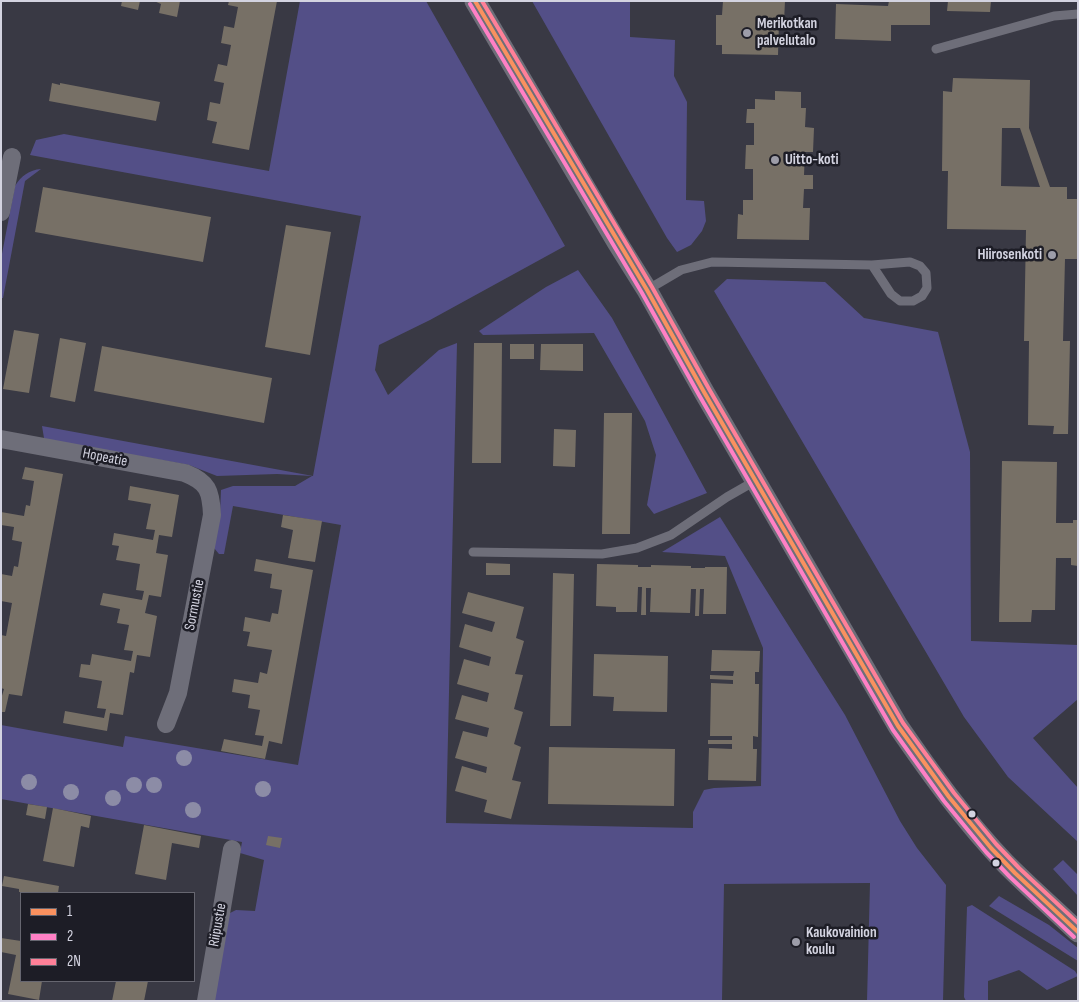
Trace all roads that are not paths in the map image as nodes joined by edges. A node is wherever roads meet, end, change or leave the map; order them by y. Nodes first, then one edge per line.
1 (475, 1) edge
2 (1078, 14) edge
3 (936, 49) dead end
4 (12, 158) dead end
5 (1, 212) edge
6 (872, 264) junction
7 (647, 290) junction
8 (1, 439) edge
9 (756, 481) junction
10 (205, 484) joint
11 (473, 552) dead end
12 (166, 724) dead end
13 (232, 849) dead end
14 (1050, 904) junction
15 (1078, 920) edge
16 (1078, 932) edge
17 (206, 1001) edge

1 - 7 street
2 - 3 lane
4 - 5 street
6 - 6 lane
6 - 7 lane
7 - 9 street
8 - 10 street, Hopeatie
9 - 11 lane
9 - 14 street
10 - 12 street, Sormustie
13 - 17 street, Riipustie
14 - 15 street
14 - 16 street

